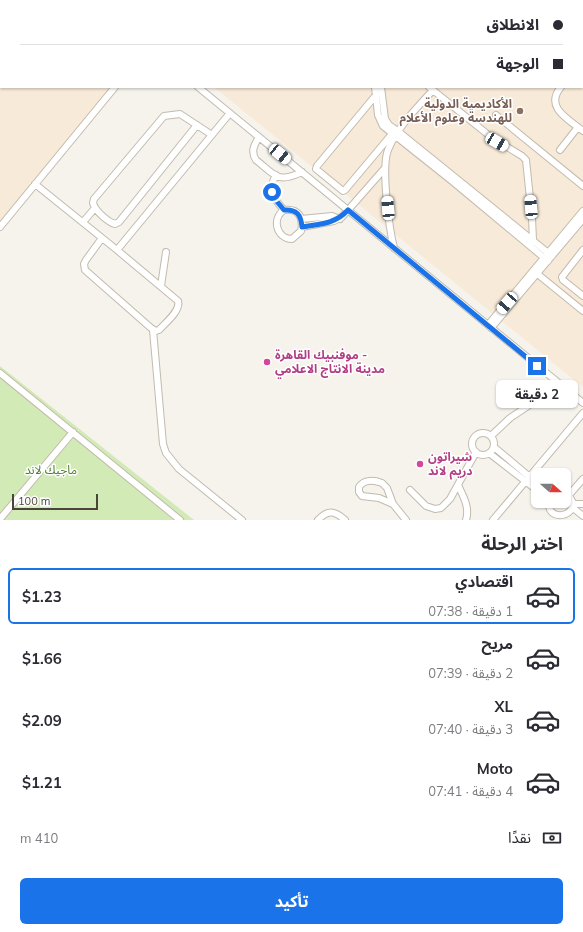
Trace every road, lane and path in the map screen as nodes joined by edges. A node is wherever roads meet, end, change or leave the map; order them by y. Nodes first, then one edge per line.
1 (114, 88) edge
2 (199, 88) edge
3 (376, 88) edge
4 (381, 88) edge
5 (559, 88) edge
6 (431, 89) edge
7 (376, 95) junction
8 (230, 113) junction
9 (496, 115) dead end
10 (197, 126) junction
11 (581, 129) edge
12 (395, 134) junction
13 (212, 135) junction
14 (259, 137) junction
15 (560, 150) dead end
16 (385, 168) junction
17 (302, 172) junction
18 (276, 175) junction
19 (35, 184) junction
20 (583, 186) edge
21 (95, 208) junction
22 (284, 210) junction
23 (348, 210) junction
24 (583, 211) edge
25 (340, 218) junction
26 (301, 219) junction
27 (583, 219) edge
28 (83, 222) junction
29 (0, 227) edge
30 (302, 227) junction
31 (102, 238) junction
32 (531, 242) junction
33 (394, 248) junction
34 (117, 250) junction
35 (583, 250) edge
36 (166, 252) dead end
37 (549, 257) junction
38 (536, 272) junction
39 (161, 286) junction
40 (573, 289) junction
41 (583, 296) edge
42 (566, 297) junction
43 (583, 311) edge
44 (489, 327) junction
45 (153, 330) junction
46 (0, 373) edge
47 (541, 390) dead end
48 (583, 403) edge
49 (583, 413) edge
50 (73, 432) junction
51 (491, 436) junction
52 (494, 447) junction
53 (476, 452) junction
54 (489, 453) junction
55 (583, 478) edge
56 (527, 479) junction
57 (531, 481) edge
58 (531, 483) edge
59 (458, 485) junction
60 (571, 489) edge
61 (410, 490) dead end
62 (571, 498) edge
63 (393, 504) junction
64 (583, 504) edge
65 (573, 506) junction
66 (550, 508) edge
67 (583, 516) edge
68 (553, 518) edge
69 (568, 518) edge
70 (0, 520) edge
71 (180, 520) edge
72 (242, 520) edge
73 (318, 520) edge
74 (345, 520) edge
75 (406, 520) edge
76 (466, 520) edge
77 (493, 520) edge

1 - 19 street
2 - 8 street
3 - 7 street
4 - 12 street
5 - 11 street
6 - 12 street
6 - 32 street
7 - 12 street
7 - 12 street
8 - 13 street
8 - 14 street
9 - 20 street
10 - 13 street
10 - 21 street
10 - 21 street
11 - 15 street
12 - 16 street
12 - 32 street
13 - 34 street
14 - 17 street
14 - 18 street
16 - 23 street
16 - 33 street
17 - 18 street
17 - 23 street
18 - 22 street
19 - 28 street
19 - 29 street
21 - 28 street
22 - 26 street
22 - 30 street
23 - 25 street
23 - 33 street
24 - 37 street
25 - 26 street
25 - 30 street
26 - 30 street
27 - 37 street
28 - 31 street
31 - 34 street
31 - 45 street
32 - 37 street
33 - 44 street
34 - 39 street
35 - 40 street
36 - 39 street
37 - 38 street
38 - 42 street
38 - 44 street
39 - 45 street
40 - 41 street
40 - 42 street
42 - 43 street
44 - 48 street
45 - 72 street
46 - 50 street
47 - 51 street
49 - 56 street
50 - 70 street
50 - 71 street
51 - 52 street
51 - 53 street
52 - 54 street
52 - 56 street
53 - 54 street
53 - 59 street
54 - 56 street
55 - 60 street
56 - 57 street
56 - 58 street
56 - 77 street
59 - 61 street
59 - 76 street
62 - 65 street
63 - 63 street
63 - 75 street
64 - 65 street
65 - 67 street
65 - 69 street
66 - 68 street
68 - 69 street
73 - 74 street

